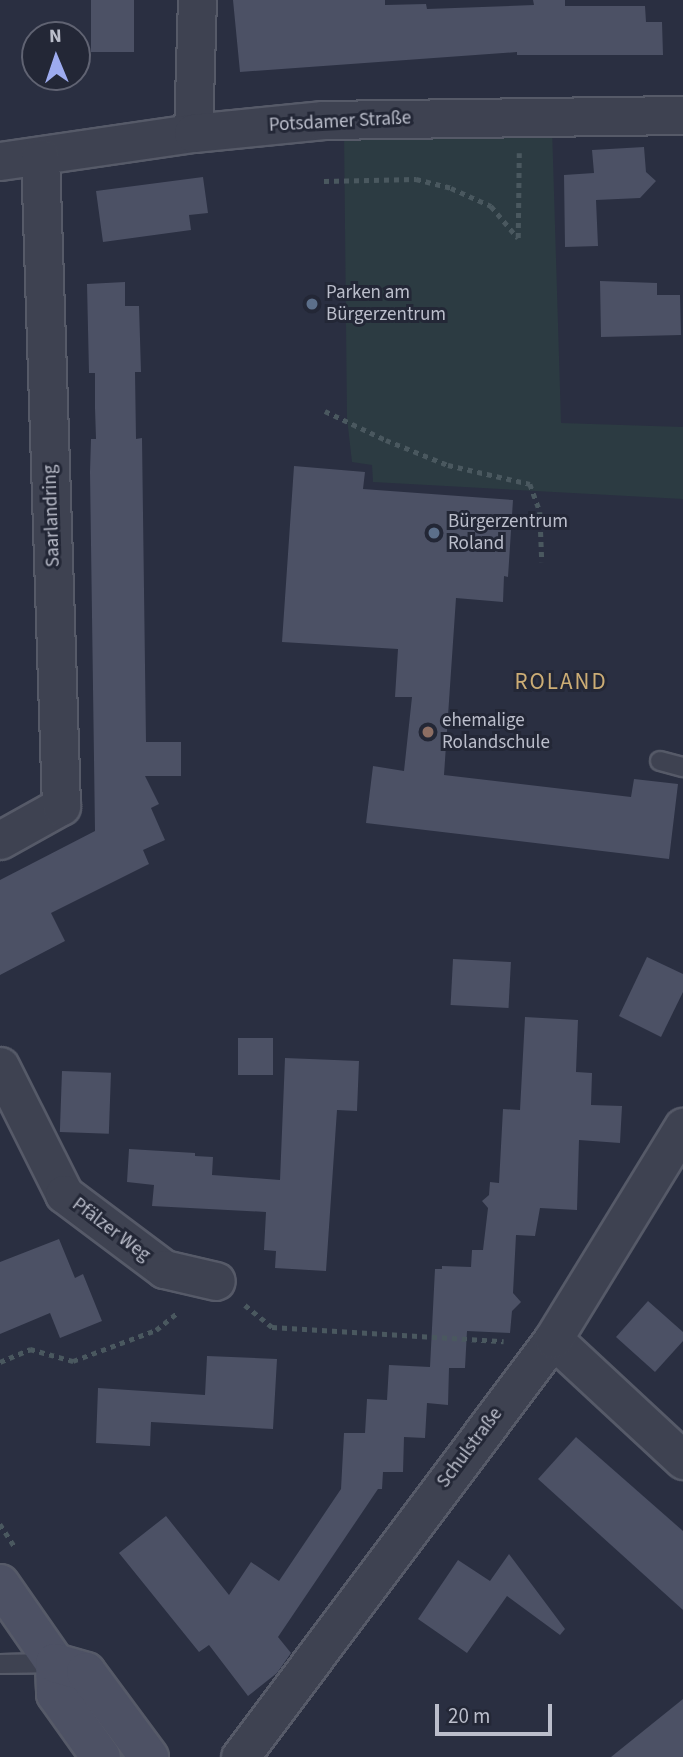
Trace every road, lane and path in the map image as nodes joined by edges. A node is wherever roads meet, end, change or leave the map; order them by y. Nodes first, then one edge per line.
1 (198, 0) edge
2 (683, 115) edge
3 (519, 117) junction
4 (193, 133) junction
5 (40, 157) junction
6 (0, 161) edge
7 (324, 181) dead end
8 (325, 411) dead end
9 (542, 562) dead end
10 (660, 761) dead end
11 (683, 767) edge
12 (0, 840) edge
13 (0, 1066) edge
14 (683, 1127) edge
15 (216, 1281) junction
16 (550, 1341) junction
17 (0, 1362) edge
18 (683, 1460) edge
19 (0, 1584) edge
20 (55, 1663) junction
21 (0, 1664) edge
22 (102, 1757) edge
23 (149, 1757) edge
24 (240, 1757) edge

1 - 4 street
2 - 3 street, Potsdamer Straße
3 - 4 street, Potsdamer Straße
3 - 7 path
4 - 5 street, Potsdamer Straße
5 - 6 street, Potsdamer Straße
5 - 12 street, Saarlandring
8 - 9 path
10 - 11 lane
13 - 15 street, Pfälzer Weg
14 - 16 street, Schulstraße
15 - 16 path
15 - 17 path
16 - 18 street
16 - 24 street, Schulstraße
19 - 20 main road
20 - 21 lane
20 - 22 main road
20 - 23 main road

